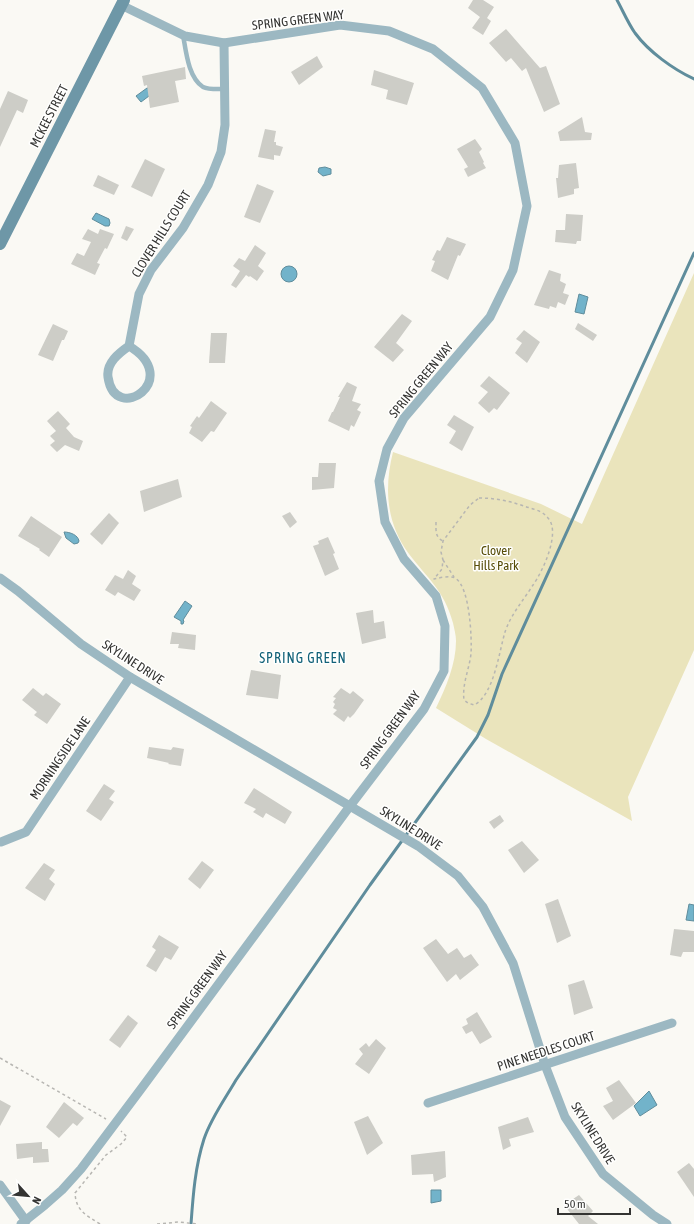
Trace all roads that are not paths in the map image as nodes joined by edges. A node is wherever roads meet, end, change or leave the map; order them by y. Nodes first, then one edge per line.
1 (122, 3) edge
2 (183, 35) junction
3 (224, 43) junction
4 (226, 89) junction
5 (0, 244) edge
6 (129, 346) junction
7 (0, 578) edge
8 (130, 677) junction
9 (350, 806) junction
10 (1, 842) dead end
11 (672, 1023) dead end
12 (545, 1065) junction
13 (428, 1103) dead end
14 (0, 1185) edge
15 (23, 1222) edge
16 (666, 1224) edge

1 - 2 street, SPRING GREEN WAY
1 - 5 street, MCKEE STREET
2 - 3 street, SPRING GREEN WAY
2 - 4 lane
3 - 4 street, CLOVER HILLS COURT
3 - 9 street, SPRING GREEN WAY
4 - 6 street, CLOVER HILLS COURT
6 - 6 street
7 - 8 street, SKYLINE DRIVE
8 - 9 street, SKYLINE DRIVE
8 - 10 street, MORNINGSIDE LANE
9 - 12 street, SKYLINE DRIVE
9 - 15 street, SPRING GREEN WAY
11 - 12 street, PINE NEEDLES COURT
12 - 13 street, PINE NEEDLES COURT
12 - 16 street, SKYLINE DRIVE
14 - 15 street

